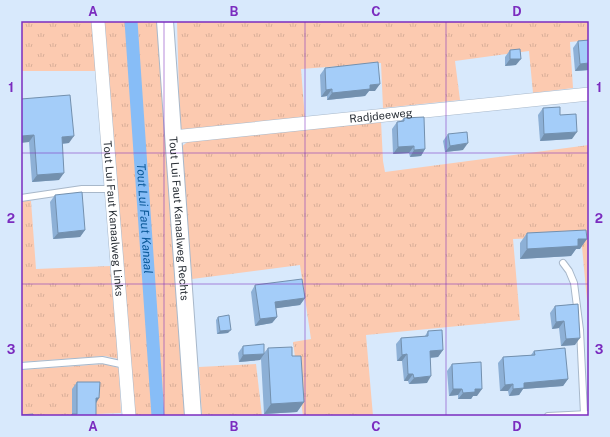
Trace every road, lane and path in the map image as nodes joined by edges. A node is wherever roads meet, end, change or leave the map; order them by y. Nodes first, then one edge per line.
1 (98, 21) edge
2 (165, 21) edge
3 (589, 94) edge
4 (173, 137) junction
5 (112, 189) junction
6 (21, 198) edge
7 (564, 262) dead end
8 (125, 365) junction
9 (21, 366) edge
10 (586, 414) edge
11 (129, 416) edge
12 (193, 416) edge
13 (548, 416) edge

1 - 5 street, Tout Lui Faut Kanaalweg Links
2 - 4 street, Tout Lui Faut Kanaalweg Rechts
3 - 4 street, Radjdeeweg
4 - 12 street, Tout Lui Faut Kanaalweg Rechts
5 - 6 lane
5 - 8 street, Tout Lui Faut Kanaalweg Links
7 - 10 lane
8 - 9 lane
8 - 11 street, Tout Lui Faut Kanaalweg Links
10 - 13 lane

